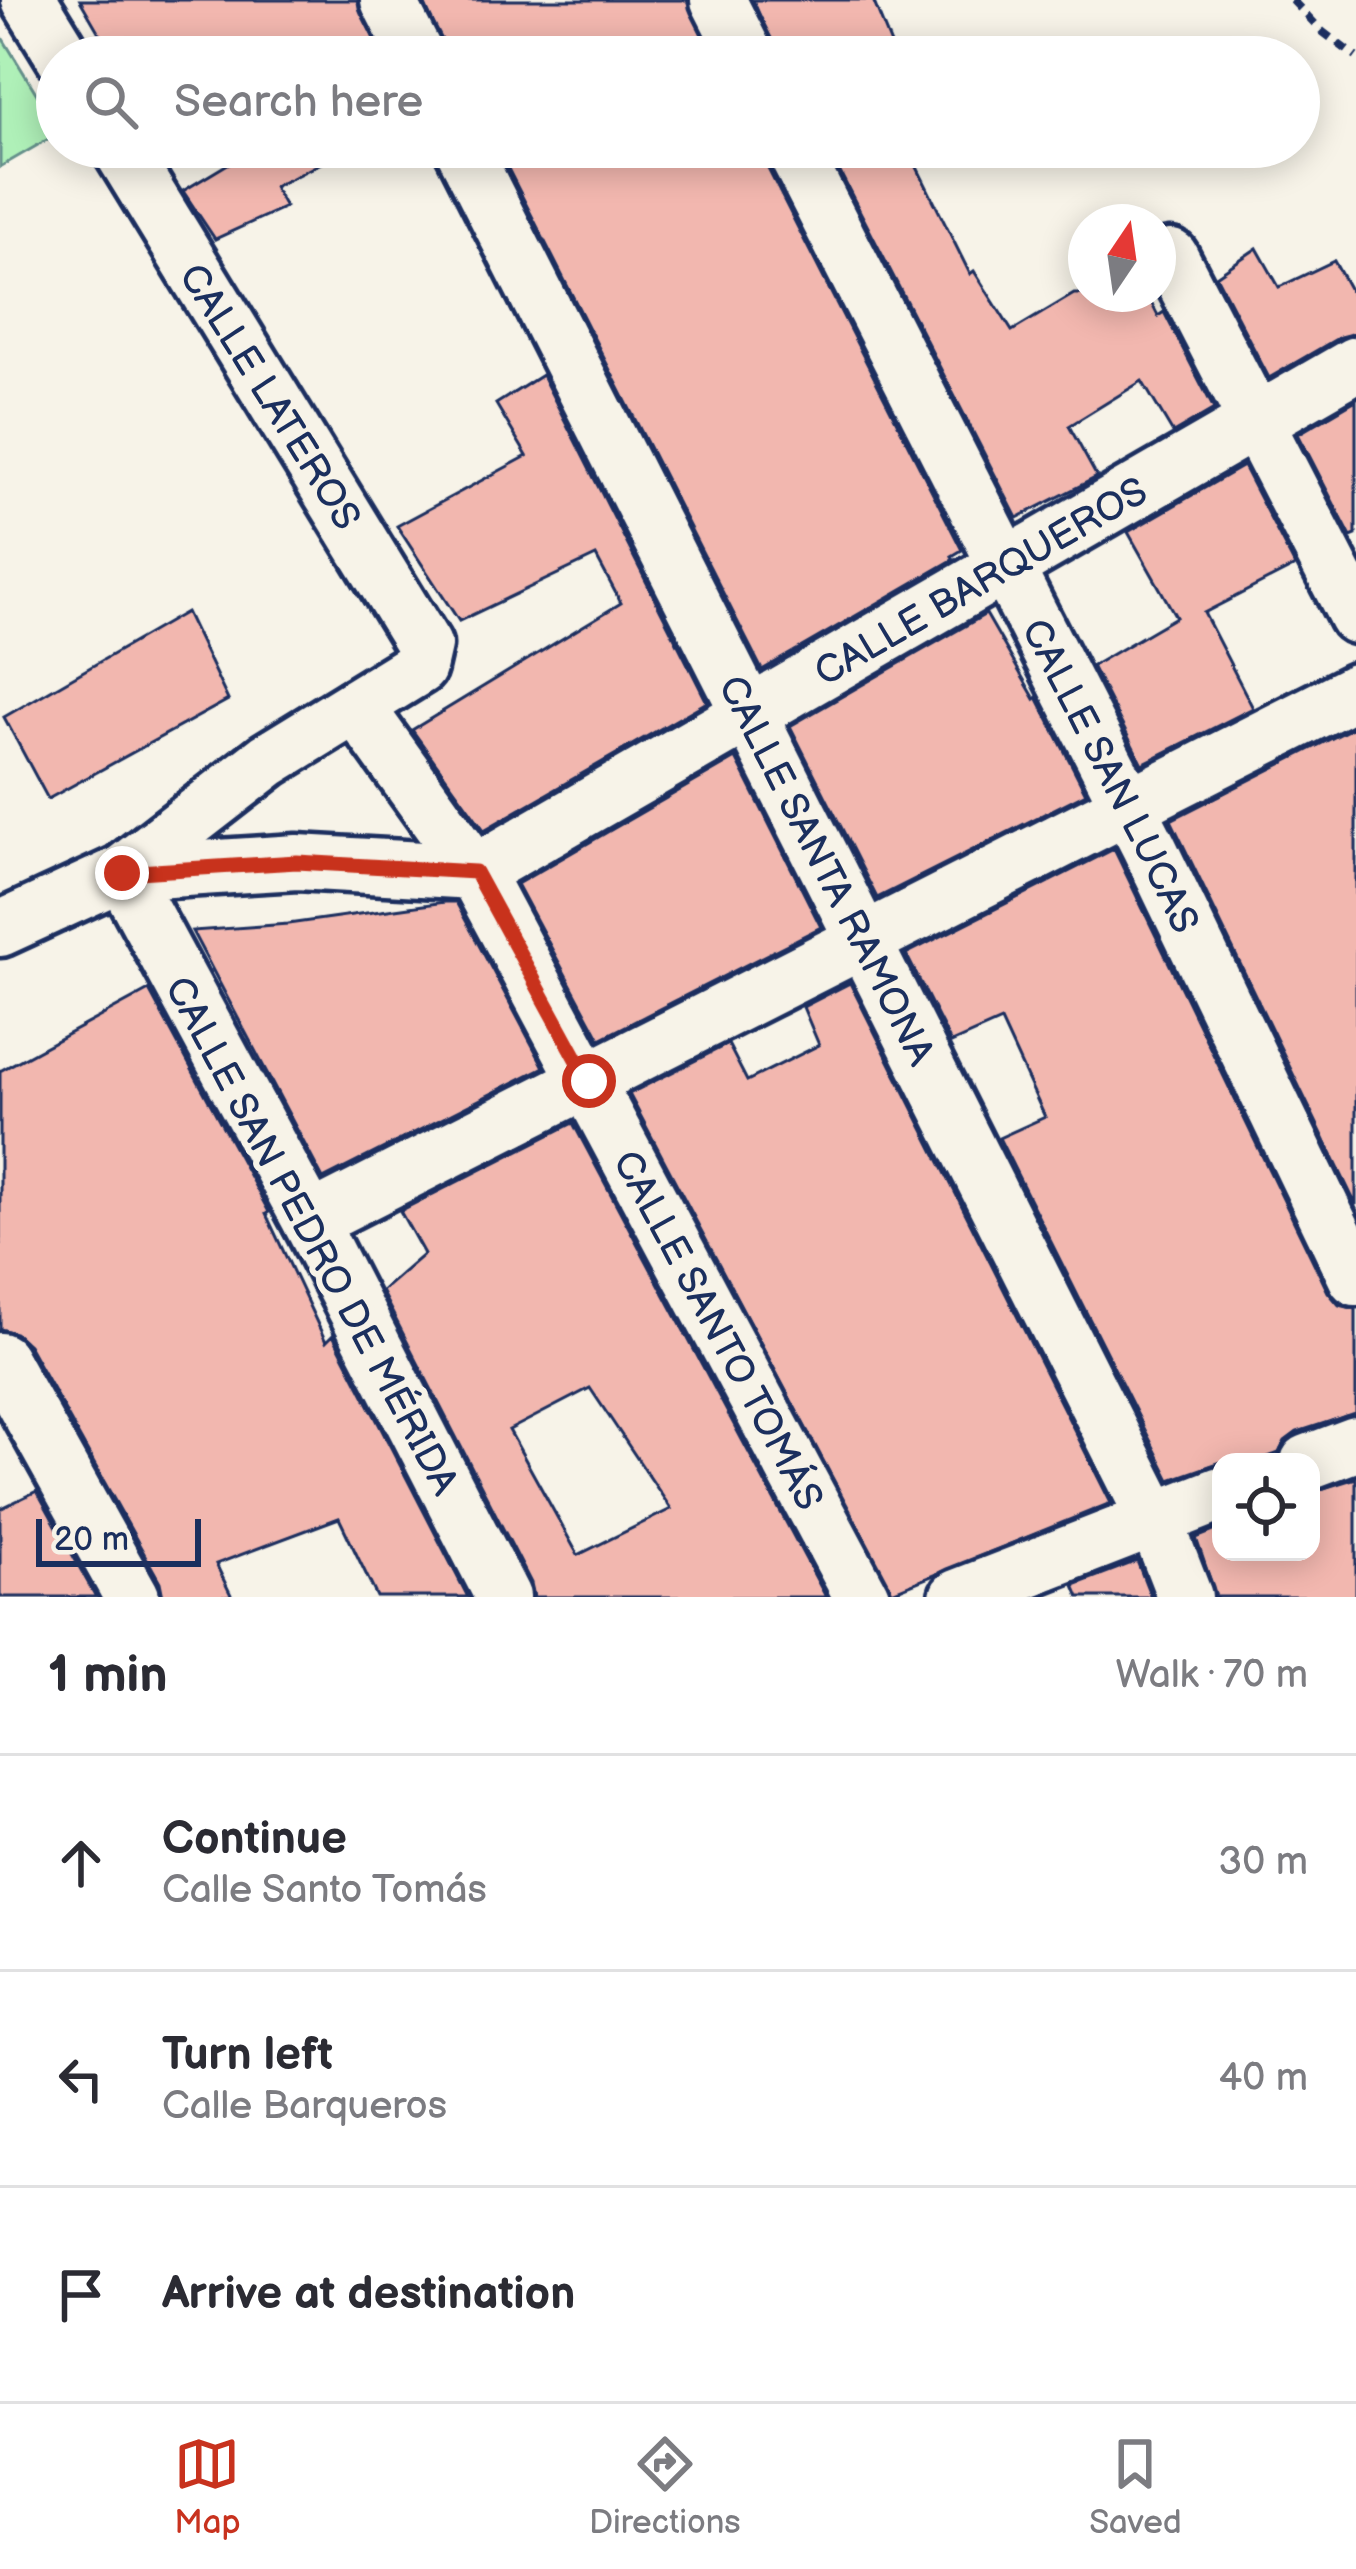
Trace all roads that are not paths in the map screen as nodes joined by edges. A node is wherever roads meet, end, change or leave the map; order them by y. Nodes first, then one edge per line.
1 (29, 0) edge
2 (388, 0) edge
3 (718, 0) edge
4 (51, 36) edge
5 (406, 36) edge
6 (736, 36) edge
7 (132, 168) edge
8 (473, 168) edge
9 (803, 168) edge
10 (1176, 266) edge
11 (1356, 364) edge
12 (1257, 420) junction
13 (1005, 567) junction
14 (1356, 616) edge
15 (1356, 692) edge
16 (356, 706) junction
17 (748, 715) junction
18 (1128, 807) junction
19 (475, 872) junction
20 (122, 873) junction
21 (0, 929) edge
22 (866, 940) junction
23 (589, 1081) junction
24 (310, 1221) junction
25 (1356, 1278) edge
26 (0, 1360) edge
27 (1356, 1444) edge
28 (1320, 1458) edge
29 (1212, 1498) edge
30 (1156, 1522) junction
31 (133, 1597) edge
32 (503, 1597) edge
33 (862, 1597) edge
34 (957, 1597) edge
35 (1185, 1597) edge

1 - 4 street
2 - 5 street
3 - 6 street
7 - 16 street, CALLE LATEROS
8 - 17 street, CALLE SANTA RAMONA
9 - 13 street, CALLE SAN LUCAS
10 - 12 street
11 - 12 street, CALLE BARQUEROS
12 - 13 street, CALLE BARQUEROS
12 - 14 street
13 - 17 street, CALLE BARQUEROS
13 - 18 street, CALLE SAN LUCAS
15 - 18 street
16 - 19 street, CALLE SANTO TOMÁS
16 - 20 street
17 - 19 street, CALLE BARQUEROS
17 - 22 street, CALLE SANTA RAMONA
18 - 22 street
18 - 25 street, CALLE SAN LUCAS
19 - 20 street
19 - 23 street, CALLE SANTO TOMÁS
20 - 21 street
20 - 24 street, CALLE SAN PEDRO DE MÉRIDA
22 - 23 street
22 - 30 street, CALLE SANTA RAMONA
23 - 24 street
23 - 33 street, CALLE SANTO TOMÁS
24 - 32 street, CALLE SAN PEDRO DE MÉRIDA
26 - 31 street
27 - 28 street
29 - 30 street
30 - 34 street
30 - 35 street, CALLE SANTA RAMONA

